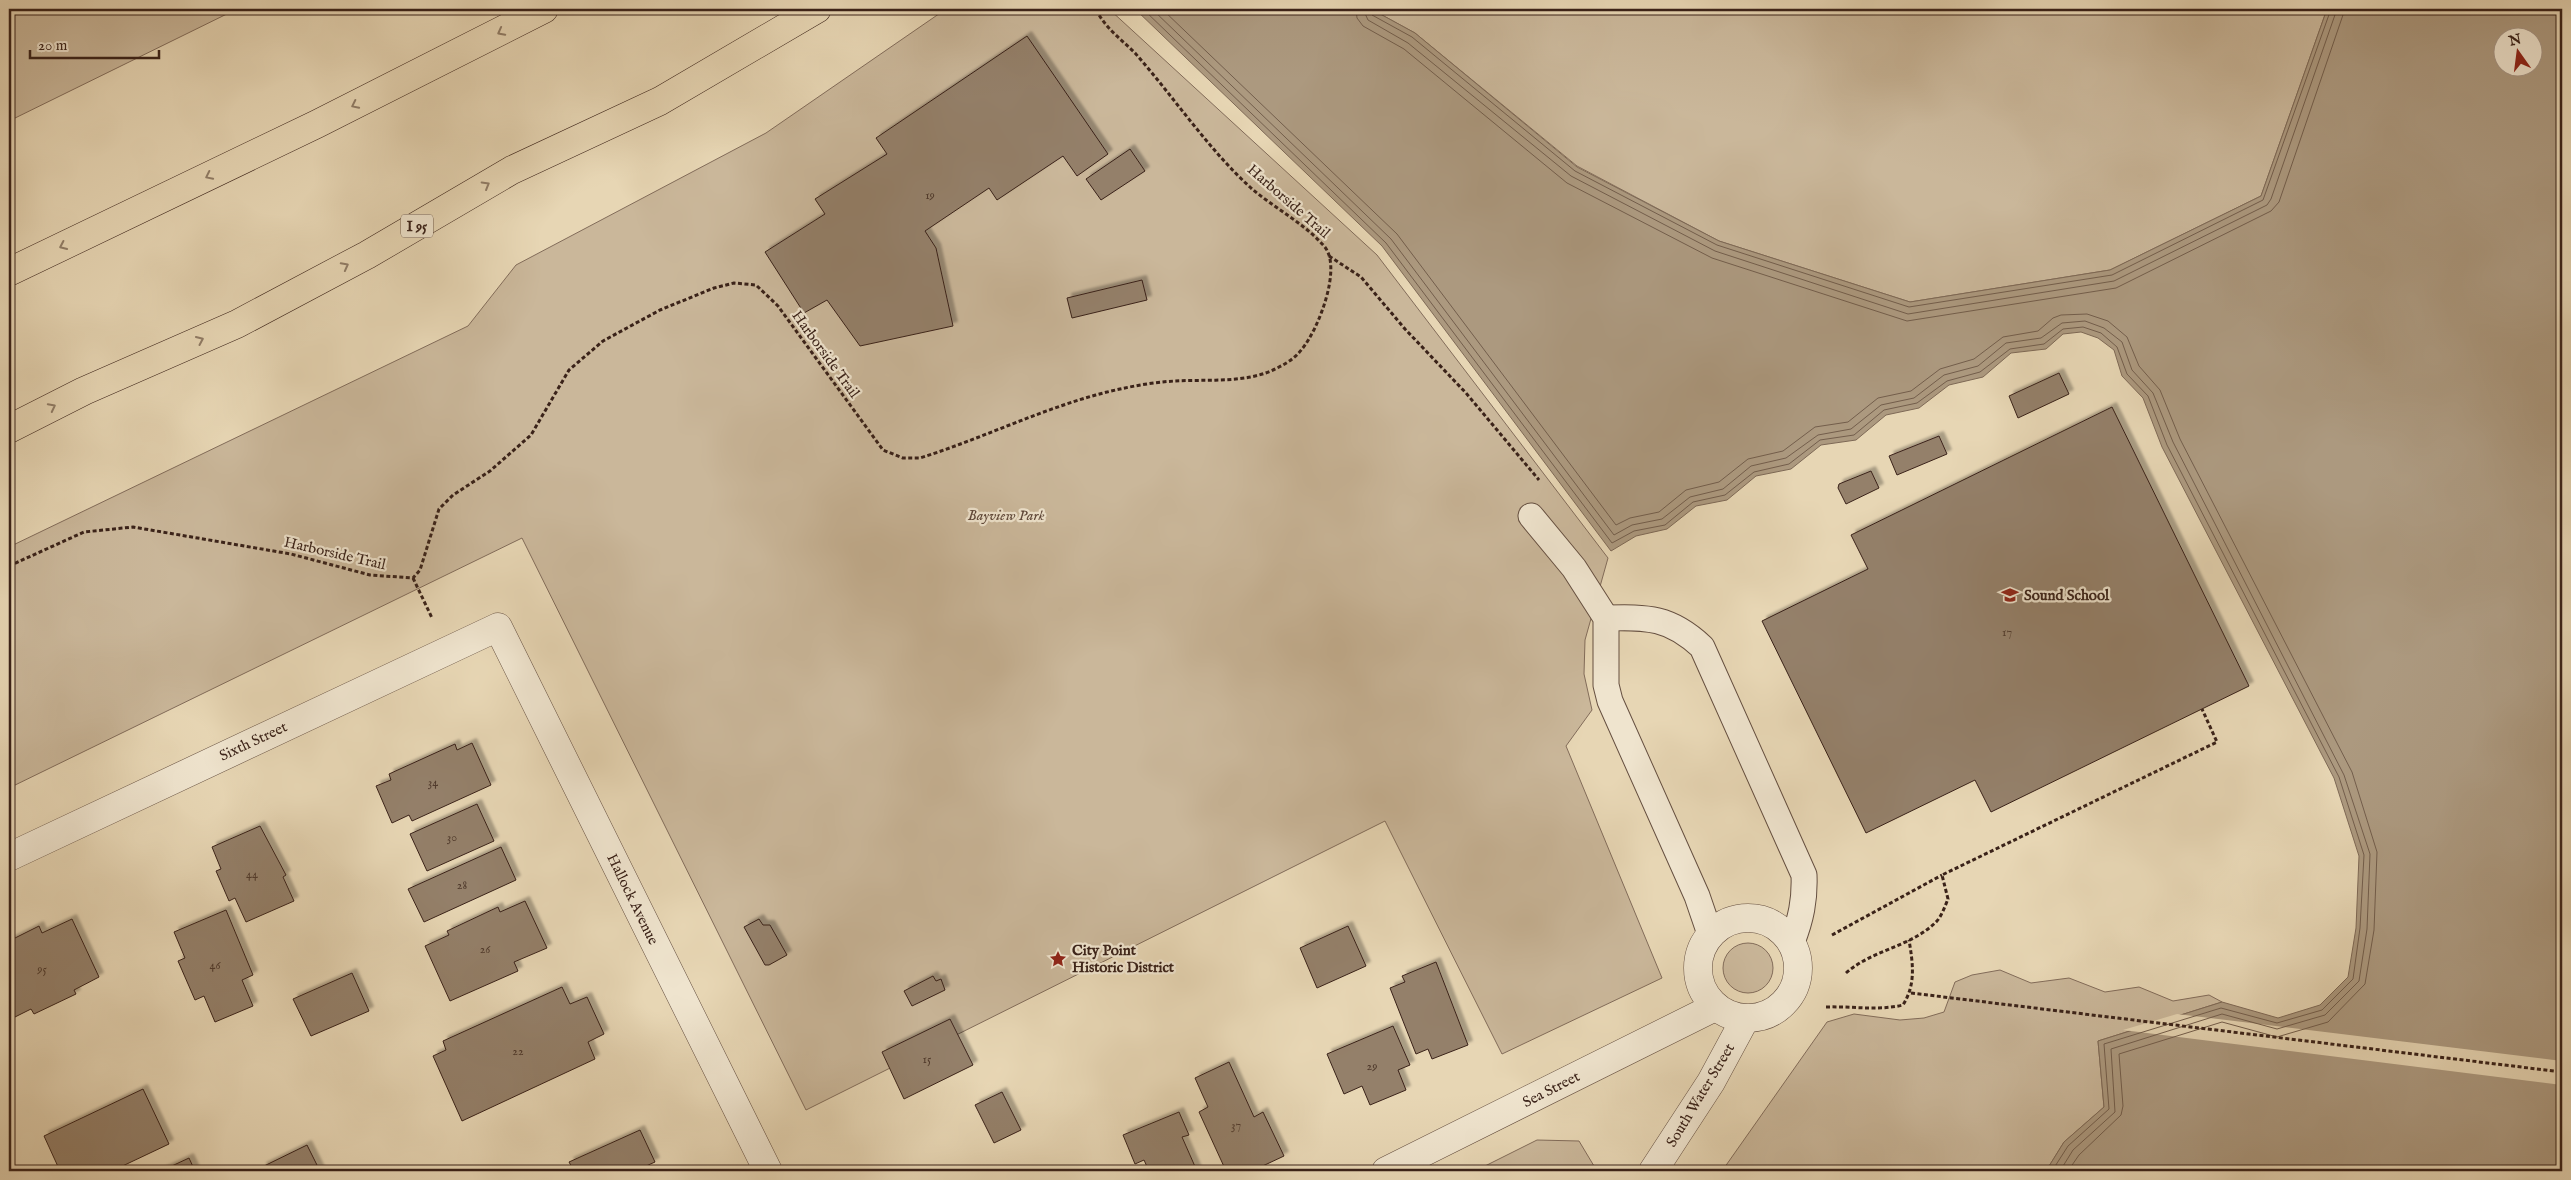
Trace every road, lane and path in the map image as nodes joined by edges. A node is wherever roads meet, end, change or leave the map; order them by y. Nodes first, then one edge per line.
1 (544, 9) edge
2 (817, 9) edge
3 (1096, 9) edge
4 (1330, 256) junction
5 (9, 272) edge
6 (9, 428) edge
7 (1545, 488) dead end
8 (1531, 516) dead end
9 (9, 566) edge
10 (414, 578) junction
11 (1606, 618) junction
12 (498, 627) joint
13 (448, 650) junction
14 (2202, 709) dead end
15 (9, 857) edge
16 (1942, 876) junction
17 (1710, 934) junction
18 (1909, 940) junction
19 (1794, 948) junction
20 (1846, 973) dead end
21 (1911, 993) junction
22 (1715, 1007) junction
23 (1826, 1007) dead end
24 (1745, 1018) junction
25 (2562, 1072) edge
26 (768, 1171) edge
27 (1386, 1171) edge
28 (1653, 1171) edge

1 -> 5 highway
6 -> 2 highway, I 95
3 - 4 path, Harborside Trail
4 - 7 path
4 - 10 path, Harborside Trail
8 - 11 lane
9 - 10 path, Harborside Trail
10 - 13 path
11 - 17 lane
11 - 19 lane
12 - 13 street, Sixth Street
12 - 26 street, Hallock Avenue
13 - 15 street, Sixth Street
14 - 16 path
16 - 18 path
16 - 19 path
17 - 19 street
17 - 22 street
18 - 20 path
18 - 21 path
19 - 24 street
21 - 23 path
21 - 25 path
22 - 24 street
22 - 27 street, Sea Street
24 - 28 street, South Water Street

